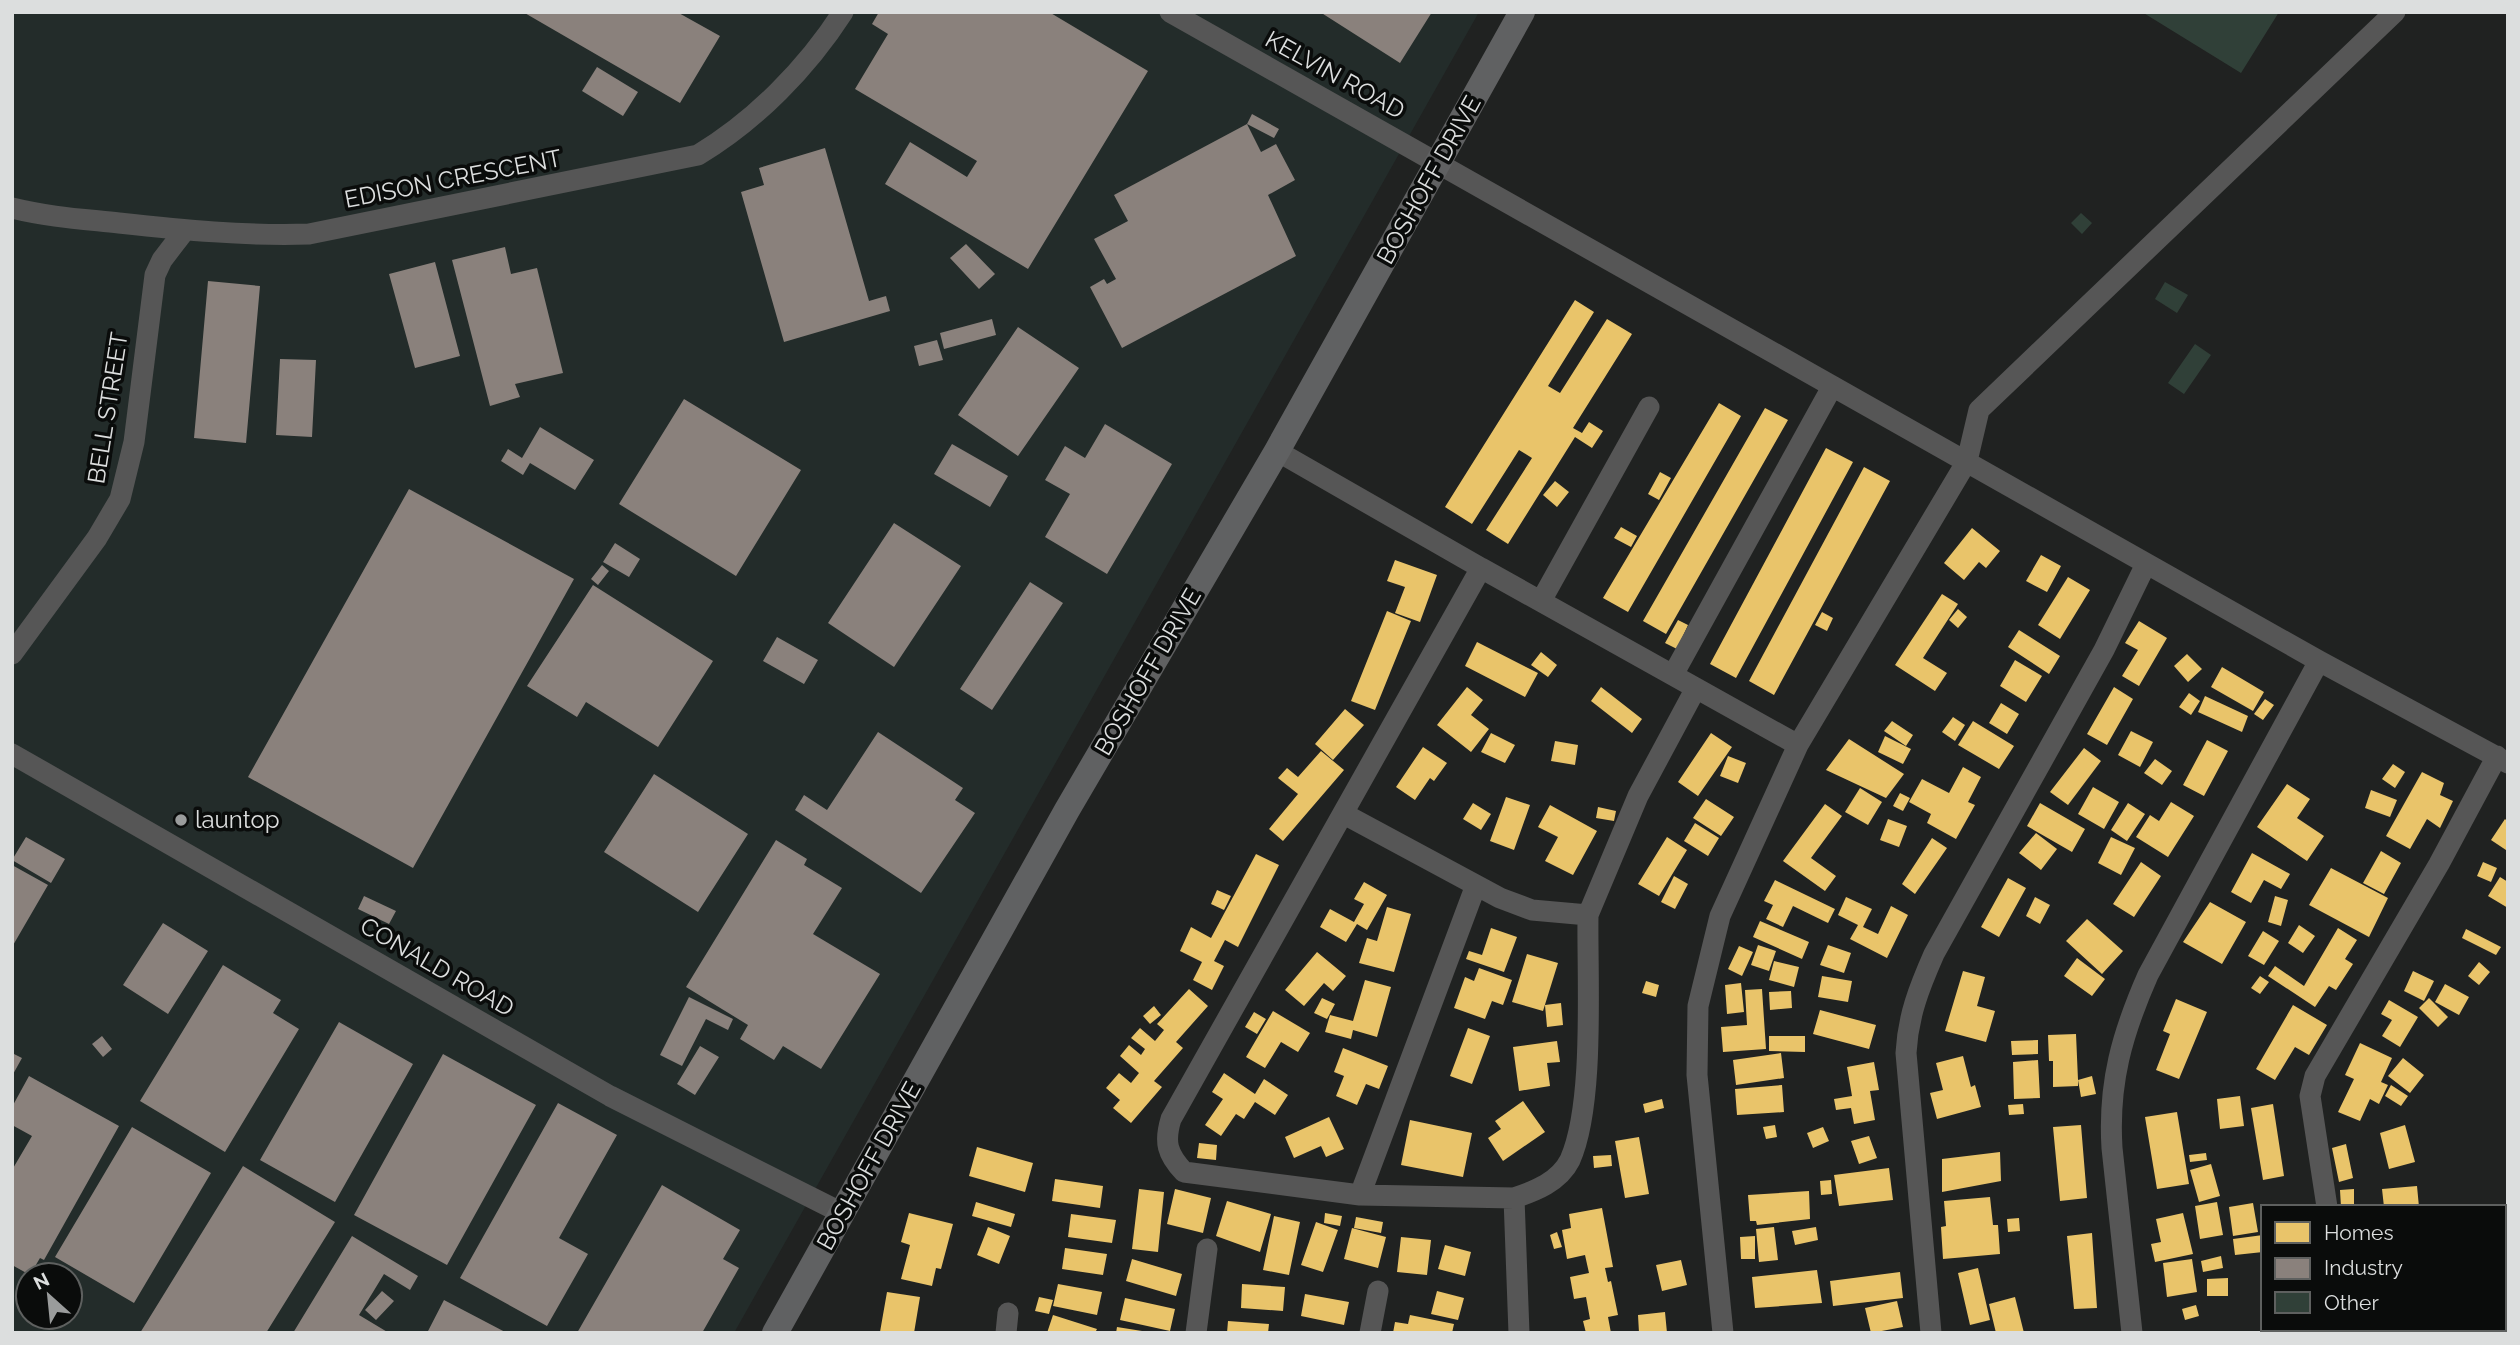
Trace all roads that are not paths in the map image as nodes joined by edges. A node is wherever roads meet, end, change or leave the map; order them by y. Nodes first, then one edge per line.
1 (843, 12) edge
2 (1170, 12) edge
3 (1521, 12) edge
4 (2395, 12) edge
5 (1438, 163) junction
6 (12, 208) edge
7 (185, 230) junction
8 (1832, 387) junction
9 (1649, 407) dead end
10 (1277, 451) junction
11 (1967, 461) junction
12 (2146, 564) junction
13 (1481, 568) junction
14 (1541, 601) junction
15 (12, 654) edge
16 (2319, 661) junction
17 (1674, 673) junction
18 (1696, 688) junction
19 (1798, 745) junction
20 (12, 754) edge
21 (2502, 760) edge
22 (1344, 814) junction
23 (1476, 885) junction
24 (1588, 915) junction
25 (1360, 1195) junction
26 (1514, 1198) junction
27 (2327, 1205) edge
28 (842, 1213) junction
29 (1207, 1249) dead end
30 (1378, 1291) dead end
31 (775, 1333) edge
32 (1196, 1333) edge
33 (1370, 1333) edge
34 (1520, 1333) edge
35 (1723, 1333) edge
36 (1931, 1333) edge
37 (2132, 1333) edge

1 - 7 street, EDISON CRESCENT
2 - 5 street, KELVIN ROAD
3 - 5 main road, BOSHOFF DRIVE
4 - 11 street
5 - 8 street, KELVIN ROAD
5 - 10 main road, BOSHOFF DRIVE
6 - 7 street, EDISON CRESCENT
7 - 15 street, BELL STREET
8 - 11 street, KELVIN ROAD
8 - 17 street
9 - 14 street
10 - 13 street
10 - 28 main road, BOSHOFF DRIVE
11 - 12 street, KELVIN ROAD
11 - 19 street
12 - 16 street, KELVIN ROAD
12 - 36 street
13 - 14 street
13 - 22 street
14 - 17 street
16 - 21 street, KELVIN ROAD
16 - 37 street
17 - 18 street
18 - 19 street
18 - 24 street
19 - 35 street
20 - 28 street, CONALD ROAD
21 - 27 street
22 - 23 street
22 - 25 street
23 - 24 street
23 - 25 street
24 - 26 street
25 - 26 street
26 - 34 street
28 - 31 main road, BOSHOFF DRIVE
29 - 32 street
30 - 33 street

